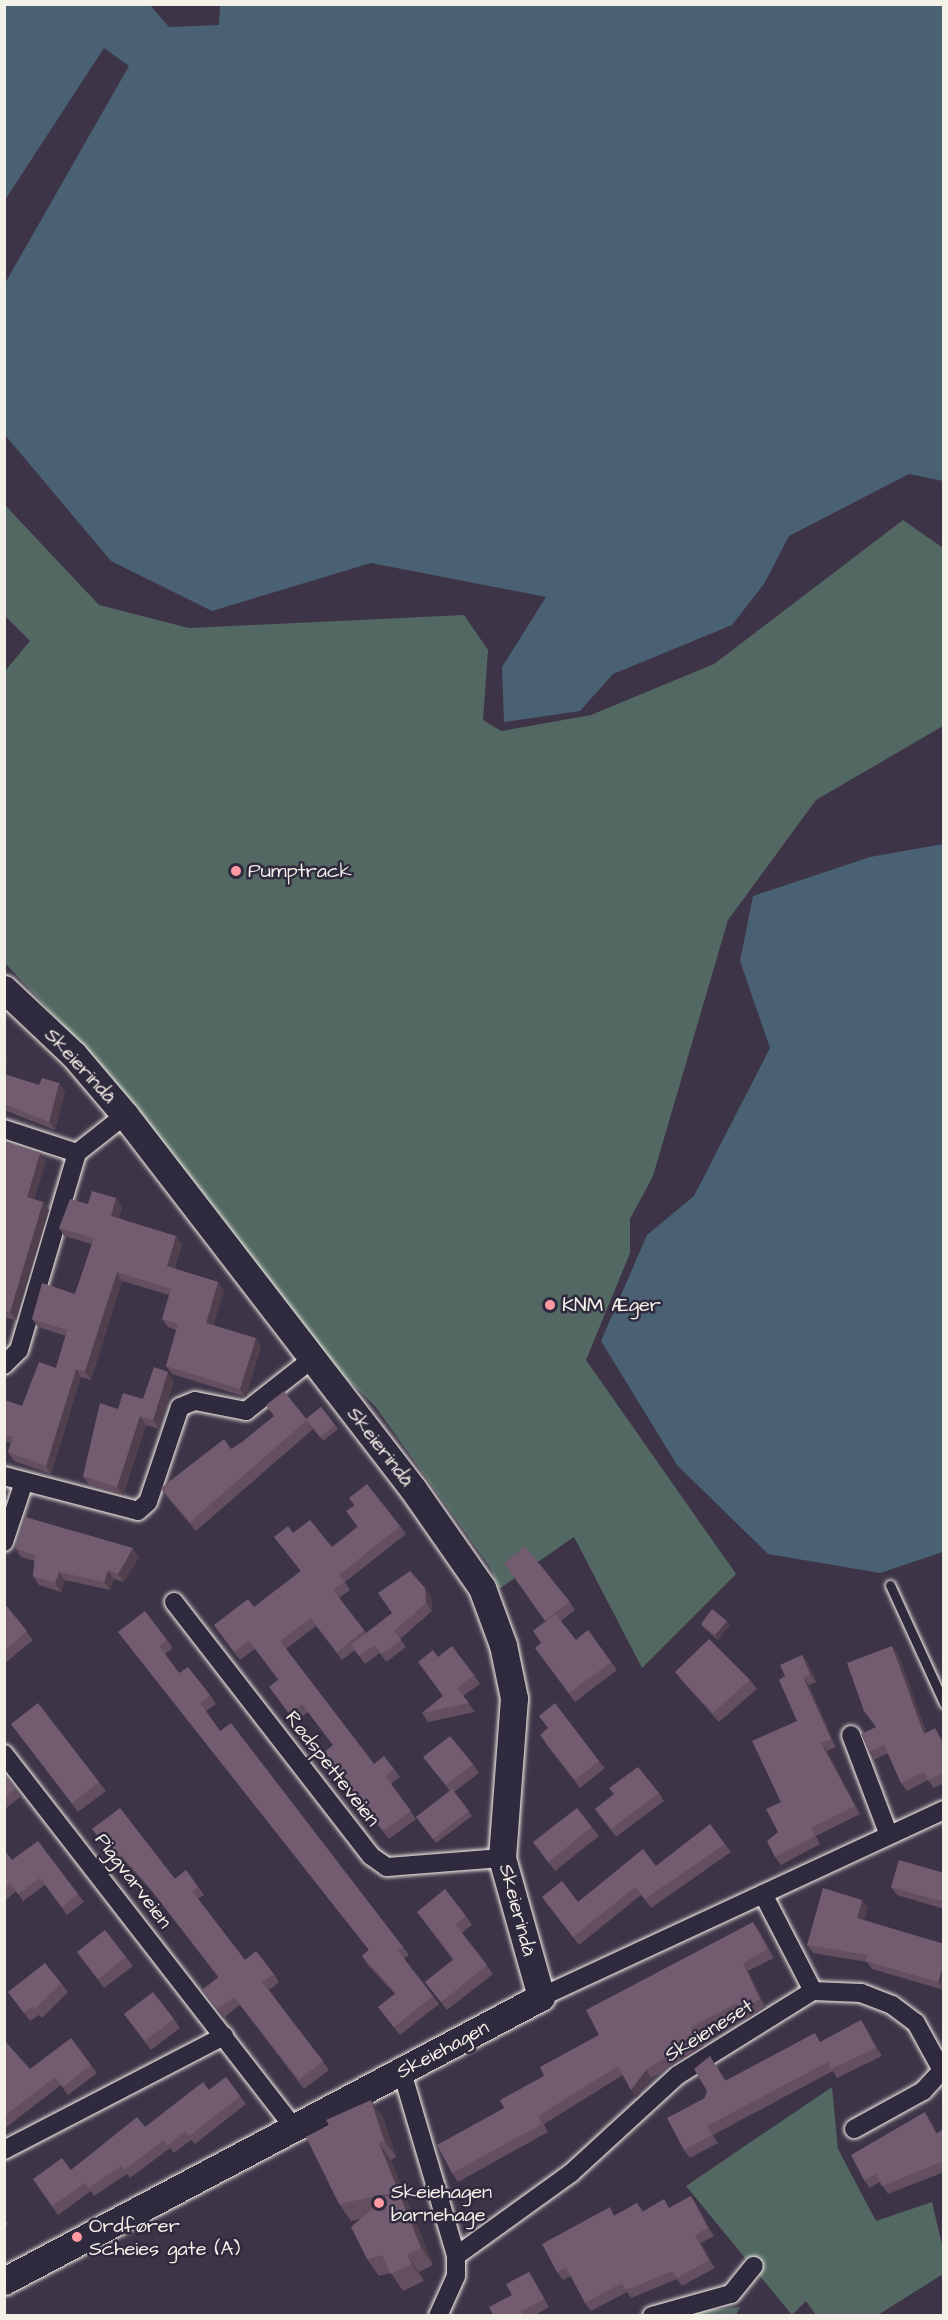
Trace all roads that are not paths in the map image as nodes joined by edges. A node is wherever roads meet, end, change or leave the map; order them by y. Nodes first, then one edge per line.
1 (4, 989) edge
2 (124, 1115) junction
3 (4, 1129) edge
4 (77, 1153) junction
5 (312, 1359) junction
6 (4, 1365) edge
7 (4, 1476) edge
8 (24, 1482) junction
9 (4, 1542) edge
10 (890, 1585) dead end
11 (174, 1602) dead end
12 (944, 1703) edge
13 (851, 1735) dead end
14 (4, 1754) edge
15 (944, 1810) edge
16 (888, 1833) junction
17 (502, 1858) junction
18 (762, 1894) junction
19 (813, 1991) junction
20 (541, 1997) junction
21 (224, 2036) junction
22 (402, 2072) junction
23 (942, 2073) edge
24 (295, 2129) junction
25 (854, 2129) dead end
26 (4, 2150) edge
27 (456, 2256) junction
28 (754, 2266) dead end
29 (4, 2281) edge
30 (438, 2316) edge
31 (652, 2316) edge

1 - 2 street, Skeierindå
2 - 4 street
2 - 5 street, Skeierindå
3 - 4 street
4 - 6 street
5 - 8 street
5 - 17 street, Skeierindå
7 - 8 street
8 - 9 street
10 - 12 lane
11 - 17 street, Rødspetteveien
13 - 16 street
14 - 21 street, Piggvarveien
15 - 16 street, Skeiehagen
16 - 18 street, Skeiehagen
17 - 20 street, Skeierindå
18 - 19 street
18 - 20 street, Skeiehagen
19 - 23 street
19 - 27 street, Skeieneset
20 - 22 street, Skeiehagen
21 - 24 street, Piggvarveien
21 - 26 street
22 - 24 street, Skeiehagen
22 - 27 street
23 - 25 street
24 - 29 street, Skeiehagen
27 - 30 street
28 - 31 street

